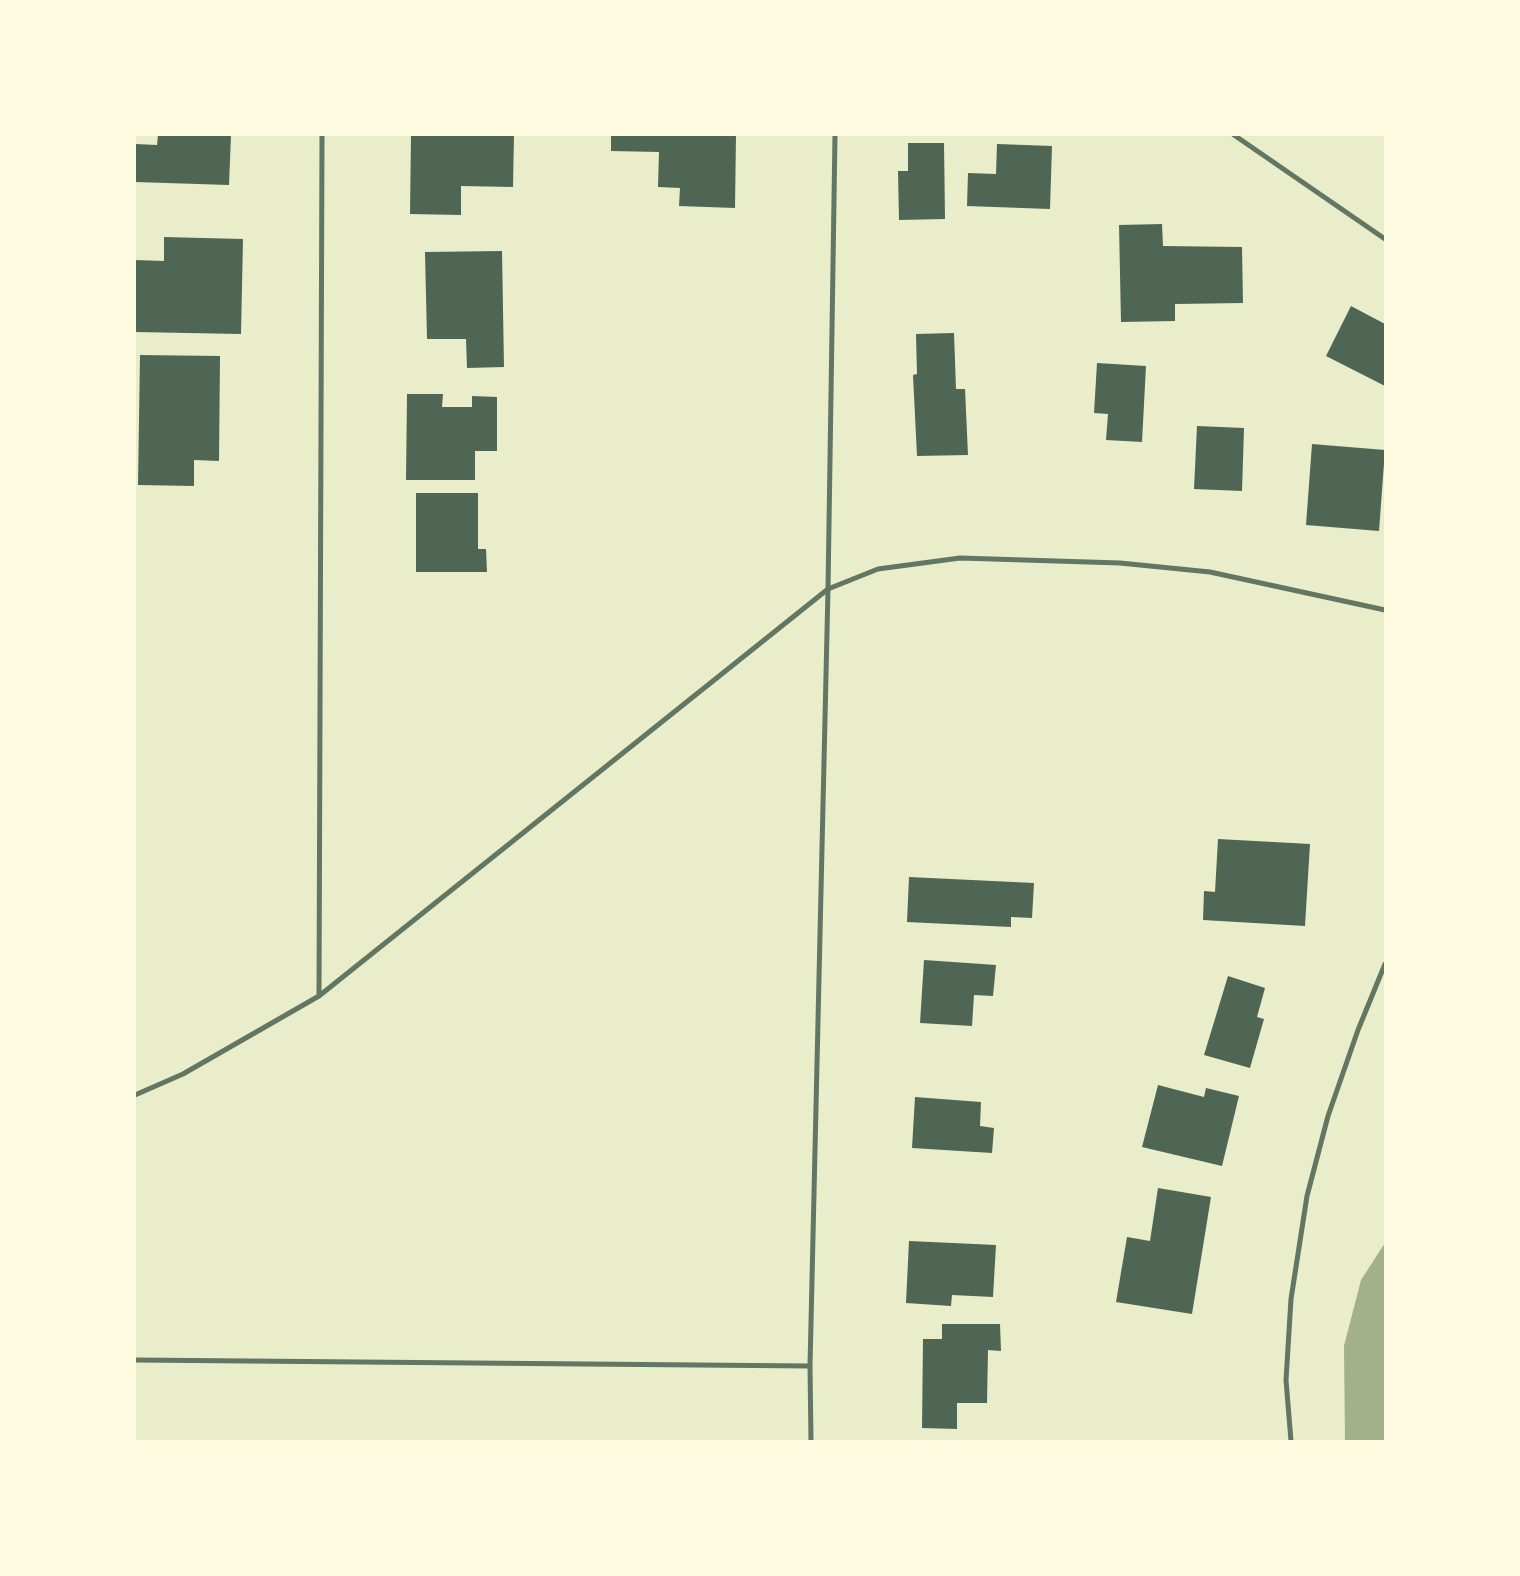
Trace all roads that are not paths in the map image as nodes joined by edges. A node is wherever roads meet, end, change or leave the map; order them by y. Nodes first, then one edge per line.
1 (322, 135) edge
2 (835, 135) edge
3 (1234, 135) edge
4 (1385, 239) edge
5 (828, 589) junction
6 (1385, 610) edge
7 (1385, 964) edge
8 (318, 996) junction
9 (135, 1095) edge
10 (135, 1360) edge
11 (810, 1366) junction
12 (811, 1441) edge
13 (1291, 1441) edge

1 - 8 street
2 - 5 street
3 - 4 street
5 - 6 street
5 - 8 street
5 - 11 street
7 - 13 street
8 - 9 street
10 - 11 street
11 - 12 street

